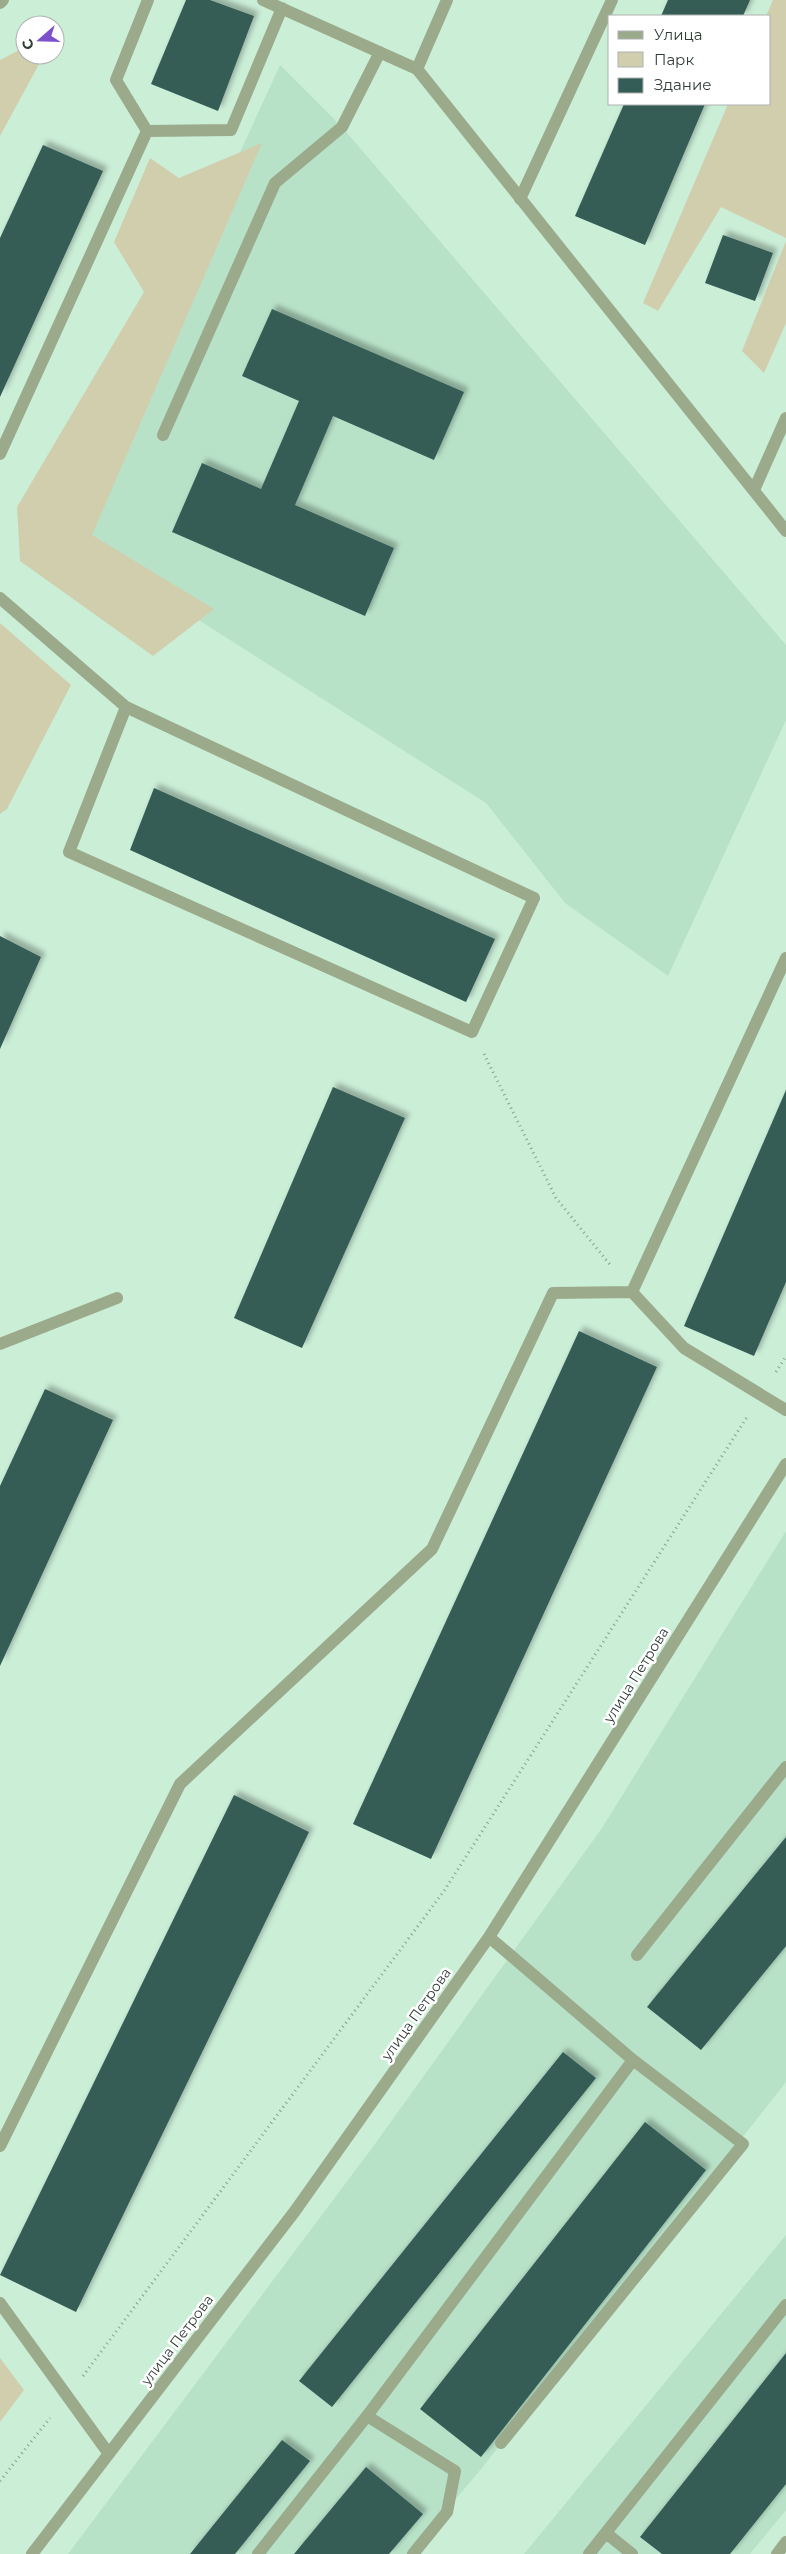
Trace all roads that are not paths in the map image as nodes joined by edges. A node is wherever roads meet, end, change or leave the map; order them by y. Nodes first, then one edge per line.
1 (3, 0) edge
2 (148, 0) edge
3 (263, 0) edge
4 (447, 0) edge
5 (612, 0) edge
6 (0, 3) edge
7 (282, 8) junction
8 (380, 52) junction
9 (416, 69) junction
10 (147, 131) junction
11 (520, 199) junction
12 (786, 418) edge
13 (163, 435) dead end
14 (0, 454) edge
15 (754, 490) junction
16 (786, 531) edge
17 (0, 598) edge
18 (126, 707) junction
19 (786, 958) edge
20 (632, 1292) junction
21 (117, 1298) dead end
22 (0, 1344) edge
23 (786, 1410) edge
24 (786, 1464) edge
25 (786, 1767) edge
26 (489, 1937) junction
27 (637, 1955) dead end
28 (633, 2060) junction
29 (0, 2146) edge
30 (0, 2303) edge
31 (786, 2305) edge
32 (367, 2416) junction
33 (500, 2443) dead end
34 (109, 2454) junction
35 (606, 2534) junction
36 (786, 2542) edge
37 (32, 2554) edge
38 (258, 2554) edge
39 (413, 2554) edge
40 (590, 2554) edge
41 (632, 2554) edge
42 (777, 2554) edge

1 - 6 street
2 - 10 street
3 - 7 street
4 - 9 street
5 - 11 street
7 - 8 street
7 - 10 street
8 - 9 street
8 - 13 street
9 - 11 street
10 - 14 street
11 - 15 street
12 - 15 street
15 - 16 street
17 - 18 street
18 - 18 street
19 - 20 street
20 - 23 street
20 - 29 street
21 - 22 street
24 - 26 street, улица Петрова
25 - 27 street
26 - 28 street
26 - 34 street, улица Петрова
28 - 32 street
28 - 33 street
30 - 34 street
31 - 35 street
32 - 38 street
32 - 39 street
34 - 37 street, улица Петрова
35 - 40 street
35 - 41 street
36 - 42 street

